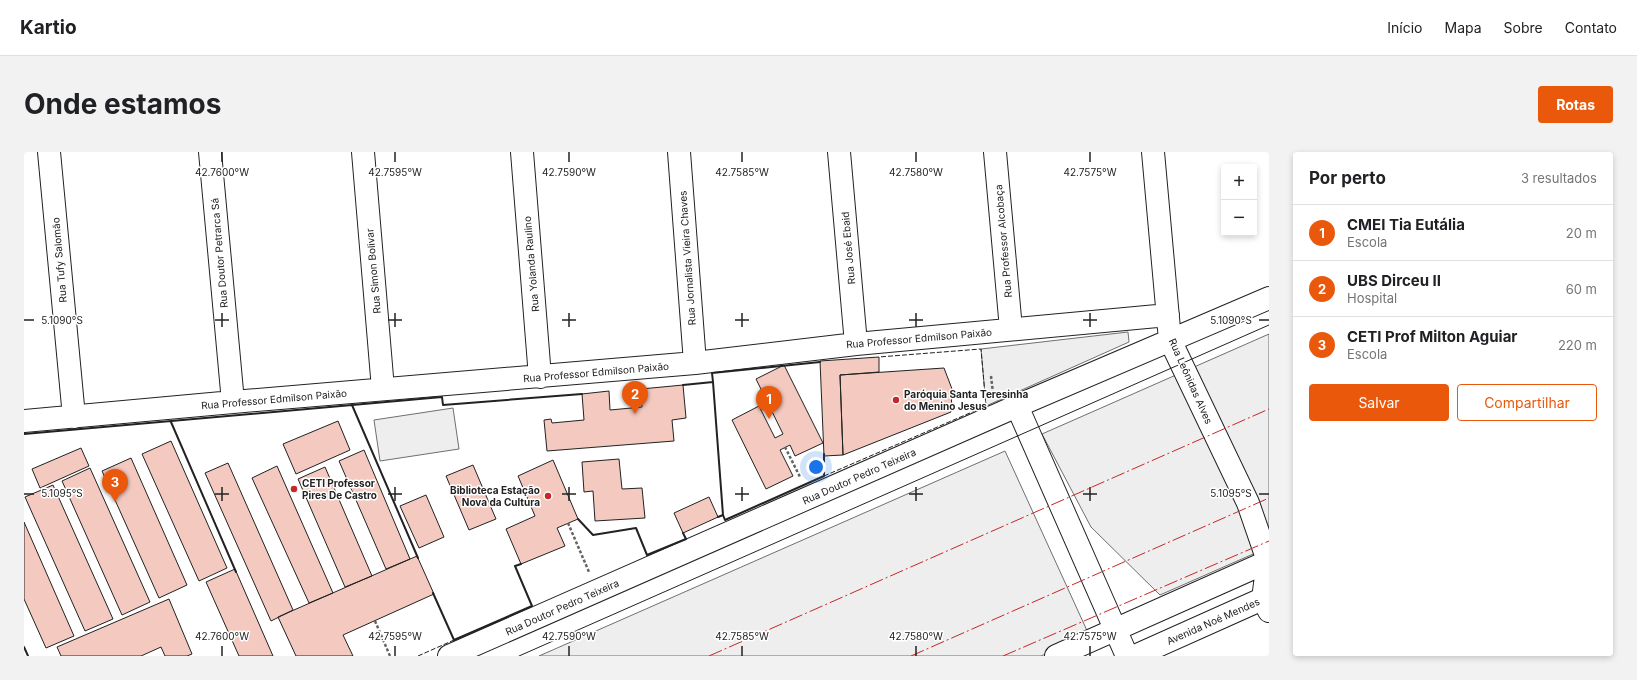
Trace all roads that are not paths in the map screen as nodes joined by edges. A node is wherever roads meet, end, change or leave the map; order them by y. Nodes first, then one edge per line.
1 (49, 152) edge
2 (210, 152) edge
3 (363, 152) edge
4 (522, 152) edge
5 (679, 152) edge
6 (839, 152) edge
7 (994, 152) edge
8 (1153, 152) edge
9 (1269, 298) edge
10 (1168, 315) junction
11 (1011, 330) junction
12 (1170, 340) junction
13 (856, 344) junction
14 (695, 363) junction
15 (540, 377) junction
16 (383, 389) junction
17 (233, 402) junction
18 (1017, 406) junction
19 (74, 417) junction
20 (24, 421) edge
21 (1269, 561) edge
22 (1267, 602) edge
23 (1115, 630) junction
24 (449, 656) edge
25 (1056, 656) edge
26 (1127, 656) edge
27 (1135, 656) edge

1 - 19 street, Rua Tufy Salomão
2 - 17 street, Rua Doutor Petrarca Sá
3 - 16 street, Rua Simon Bolivar
4 - 15 street, Rua Yolanda Raulino
5 - 14 street, Rua Jornalista Vieira Chaves
6 - 13 street, Rua José Ebaid
7 - 11 street, Rua Professor Alcobaça
8 - 10 street, Rua Leônidas Alves
9 - 12 street, Rua Doutor Pedro Teixeira
10 - 11 street, Rua Professor Edmilson Paixão
10 - 12 street, Rua Leônidas Alves
11 - 13 street, Rua Professor Edmilson Paixão
12 - 18 street, Rua Doutor Pedro Teixeira
12 - 21 street, Rua Leônidas Alves
13 - 14 street, Rua Professor Edmilson Paixão
14 - 15 street, Rua Professor Edmilson Paixão
15 - 16 street, Rua Professor Edmilson Paixão
16 - 17 street, Rua Professor Edmilson Paixão
17 - 19 street, Rua Professor Edmilson Paixão
18 - 23 street
18 - 24 street, Rua Doutor Pedro Teixeira
19 - 20 street, Rua Professor Edmilson Paixão
21 - 22 street, Rua Leônidas Alves
21 - 23 street
22 - 27 street, Avenida Noé Mendes
23 - 25 street
23 - 26 street

